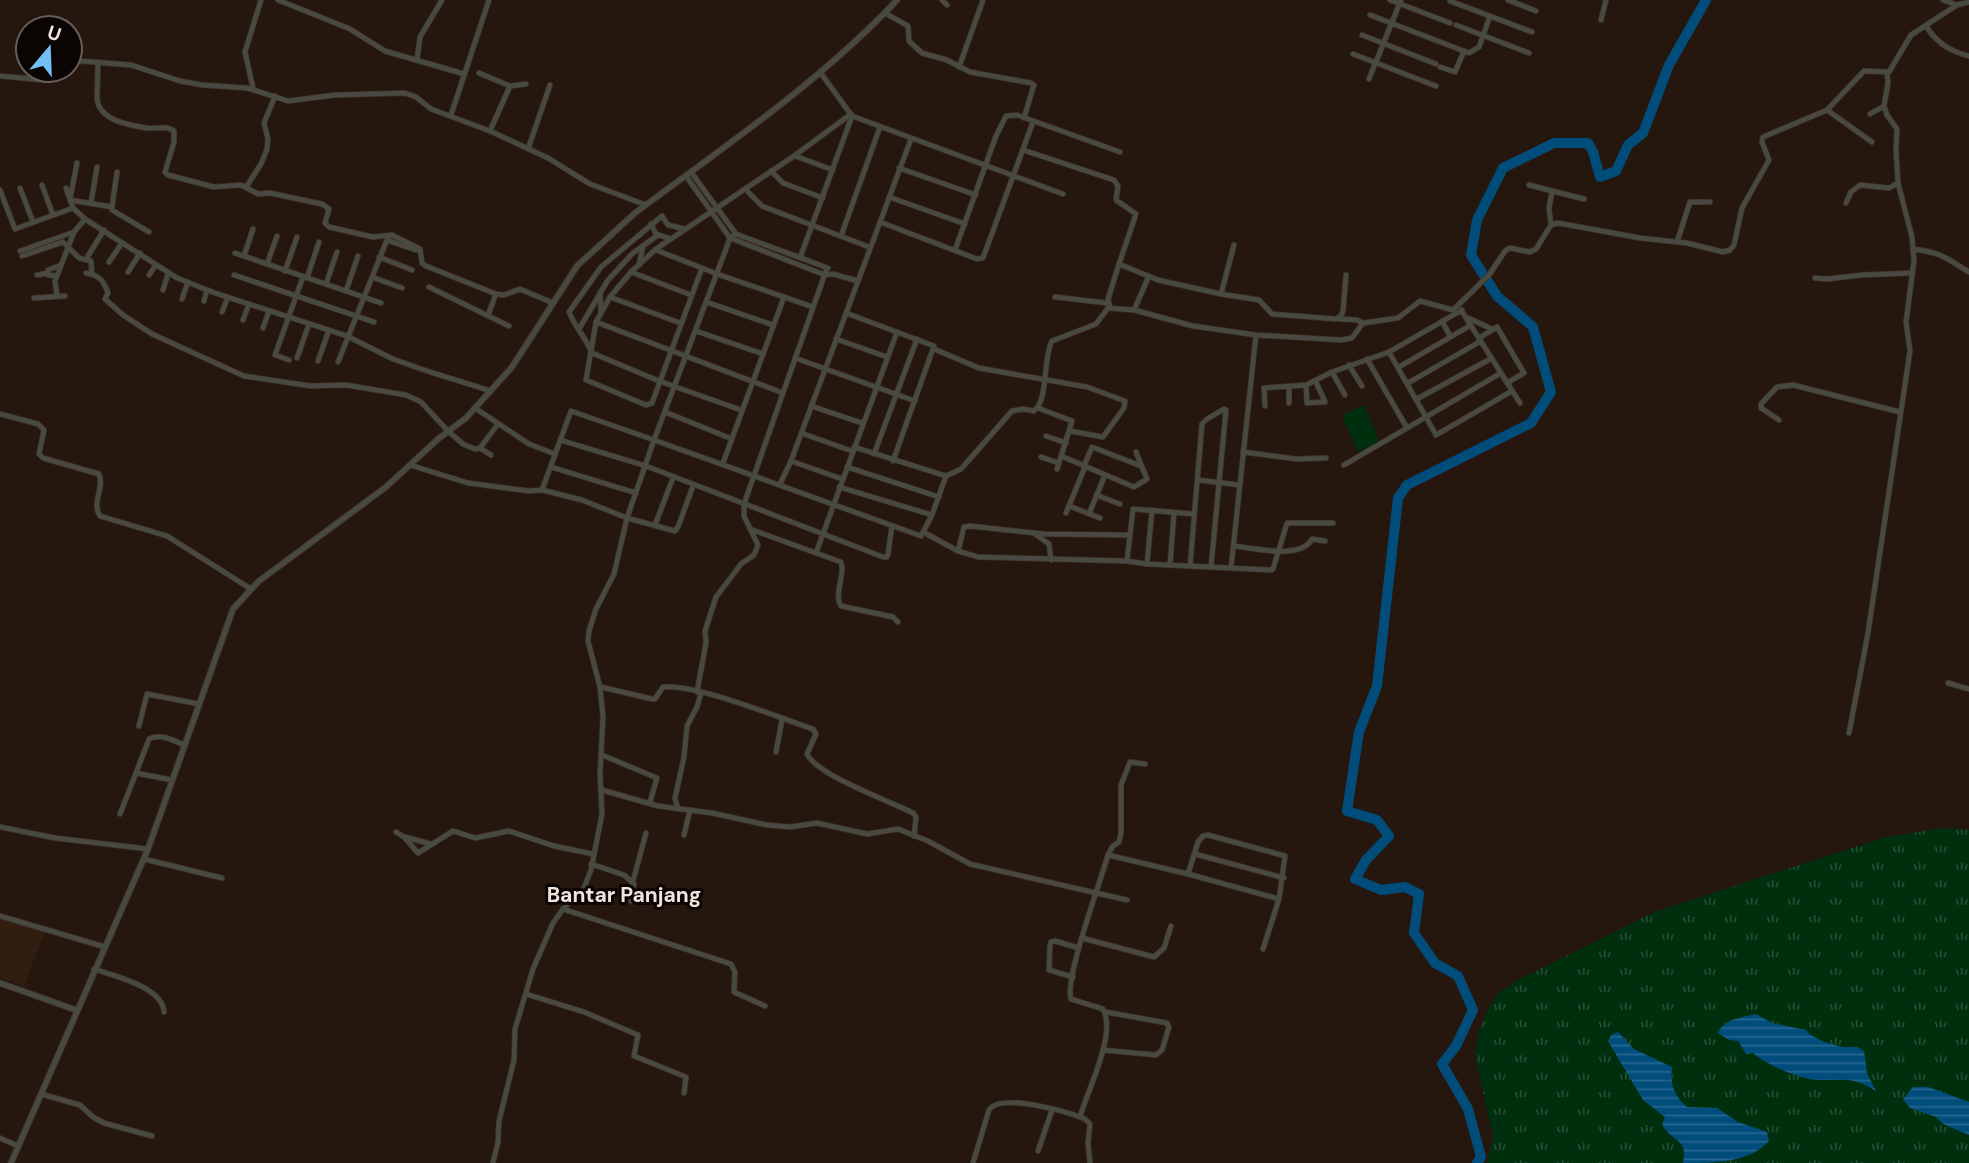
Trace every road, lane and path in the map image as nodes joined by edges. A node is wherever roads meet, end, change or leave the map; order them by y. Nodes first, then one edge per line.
1 (261, 0) edge
2 (278, 0) edge
3 (442, 0) edge
4 (489, 0) edge
5 (897, 0) edge
6 (942, 0) edge
7 (984, 0) edge
8 (1390, 0) edge
9 (1508, 0) edge
10 (1606, 0) edge
11 (1943, 0) edge
12 (1450, 1) edge
13 (1401, 2) edge
14 (1969, 2) edge
15 (947, 5) dead end
16 (1957, 5) junction
17 (1536, 11) dead end
18 (885, 13) junction
19 (1370, 15) dead end
20 (1490, 16) junction
21 (1601, 20) dead end
22 (1392, 24) junction
23 (1926, 26) junction
24 (1532, 32) dead end
25 (1483, 35) junction
26 (1362, 36) dead end
27 (1384, 44) junction
28 (1464, 51) junction
29 (1529, 53) dead end
30 (1353, 54) dead end
31 (1969, 56) edge
32 (417, 60) junction
33 (84, 61) edge
34 (98, 62) junction
35 (1376, 63) junction
36 (959, 67) junction
37 (820, 72) junction
38 (479, 73) dead end
39 (1887, 73) junction
40 (464, 74) junction
41 (1369, 79) dead end
42 (526, 84) dead end
43 (550, 85) dead end
44 (510, 86) junction
45 (1436, 86) dead end
46 (253, 89) junction
47 (275, 96) junction
48 (1884, 106) junction
49 (1827, 110) junction
50 (1870, 114) dead end
51 (451, 115) junction
52 (851, 115) junction
53 (1024, 118) junction
54 (1033, 122) junction
55 (880, 127) junction
56 (490, 131) junction
57 (911, 139) junction
58 (1872, 142) dead end
59 (528, 149) junction
60 (1023, 150) junction
61 (1120, 152) dead end
62 (794, 156) junction
63 (77, 163) dead end
64 (985, 166) junction
65 (97, 167) dead end
66 (899, 168) junction
67 (833, 170) junction
68 (771, 171) junction
69 (117, 172) dead end
70 (689, 174) junction
71 (1013, 177) junction
72 (1898, 184) junction
73 (42, 185) dead end
74 (1529, 186) dead end
75 (246, 187) junction
76 (20, 188) dead end
77 (66, 188) dead end
78 (745, 189) junction
79 (0, 190) edge
80 (1552, 192) junction
81 (1063, 194) dead end
82 (976, 195) junction
83 (889, 197) junction
84 (823, 198) junction
85 (1584, 199) dead end
86 (70, 200) junction
87 (1710, 202) dead end
88 (91, 203) junction
89 (1846, 203) dead end
90 (646, 205) junction
91 (111, 207) junction
92 (718, 207) junction
93 (73, 208) junction
94 (712, 211) junction
95 (53, 215) junction
96 (85, 219) junction
97 (33, 222) junction
98 (880, 222) junction
99 (651, 224) junction
100 (965, 224) junction
101 (812, 225) junction
102 (1551, 226) junction
103 (253, 229) dead end
104 (685, 229) junction
105 (104, 230) junction
106 (75, 232) junction
107 (149, 232) dead end
108 (736, 234) junction
109 (658, 235) junction
110 (277, 236) dead end
111 (841, 236) junction
112 (297, 237) dead end
113 (730, 238) junction
114 (62, 239) junction
115 (633, 239) junction
116 (671, 239) junction
117 (319, 242) dead end
118 (1677, 242) junction
119 (122, 243) junction
120 (1234, 245) dead end
121 (643, 246) junction
122 (68, 247) junction
123 (869, 247) junction
124 (656, 249) junction
125 (1913, 249) junction
126 (416, 250) dead end
127 (955, 250) junction
128 (337, 252) dead end
129 (21, 253) dead end
130 (140, 253) junction
131 (235, 253) dead end
132 (633, 253) junction
133 (88, 256) dead end
134 (244, 256) junction
135 (358, 256) dead end
136 (379, 257) junction
137 (800, 258) junction
138 (109, 262) dead end
139 (267, 264) junction
140 (1119, 264) junction
141 (61, 265) junction
142 (156, 265) junction
143 (639, 265) junction
144 (702, 268) junction
145 (827, 268) junction
146 (412, 270) dead end
147 (285, 271) junction
148 (128, 272) dead end
149 (631, 272) junction
150 (1969, 272) edge
151 (48, 273) junction
152 (168, 274) junction
153 (717, 274) junction
154 (833, 274) junction
155 (1911, 274) junction
156 (37, 275) dead end
157 (149, 275) dead end
158 (234, 275) dead end
159 (825, 275) junction
160 (1346, 275) dead end
161 (57, 276) junction
162 (1149, 276) junction
163 (305, 277) junction
164 (372, 277) junction
165 (1815, 278) dead end
166 (858, 281) junction
167 (188, 282) junction
168 (326, 284) junction
169 (429, 287) dead end
170 (402, 288) dead end
171 (163, 290) dead end
172 (207, 290) junction
173 (345, 291) junction
174 (600, 292) junction
175 (496, 294) junction
176 (1220, 294) junction
177 (691, 295) junction
178 (58, 296) junction
179 (65, 296) dead end
180 (296, 296) junction
181 (228, 297) junction
182 (363, 297) junction
183 (610, 297) junction
184 (784, 297) junction
185 (1055, 297) dead end
186 (34, 298) dead end
187 (182, 299) dead end
188 (204, 301) dead end
189 (706, 302) junction
190 (381, 303) dead end
191 (554, 303) junction
192 (249, 304) junction
193 (1109, 305) junction
194 (813, 307) junction
195 (1460, 308) junction
196 (1134, 310) junction
197 (269, 311) junction
198 (222, 312) dead end
199 (601, 313) junction
200 (846, 313) junction
201 (356, 315) junction
202 (488, 315) junction
203 (289, 317) junction
204 (1466, 317) junction
205 (1339, 318) junction
206 (243, 320) dead end
207 (1442, 321) junction
208 (374, 322) dead end
209 (596, 322) junction
210 (680, 323) junction
211 (1363, 323) junction
212 (309, 324) junction
213 (773, 325) junction
214 (1471, 325) junction
215 (509, 327) dead end
216 (263, 328) dead end
217 (579, 329) junction
218 (1492, 329) junction
219 (329, 330) junction
220 (696, 331) junction
221 (897, 332) junction
222 (1255, 335) junction
223 (347, 336) junction
224 (1451, 336) junction
225 (836, 339) junction
226 (917, 339) junction
227 (1480, 339) junction
228 (934, 349) junction
229 (671, 351) junction
230 (1389, 352) junction
231 (592, 353) junction
232 (763, 354) junction
233 (887, 357) junction
234 (297, 358) dead end
235 (686, 358) junction
236 (795, 358) junction
237 (1492, 358) junction
238 (1367, 359) junction
239 (289, 360) dead end
240 (318, 361) dead end
241 (338, 362) dead end
242 (1349, 365) junction
243 (1399, 367) junction
244 (825, 369) junction
245 (1332, 372) junction
246 (1501, 373) junction
247 (1044, 379) junction
248 (659, 381) junction
249 (752, 382) junction
250 (1316, 382) junction
251 (1408, 383) junction
252 (1507, 383) junction
253 (1289, 386) junction
254 (1306, 386) junction
255 (1362, 386) dead end
256 (675, 387) junction
257 (876, 387) junction
258 (491, 391) junction
259 (1512, 391) junction
260 (783, 393) junction
261 (895, 395) junction
262 (1345, 395) dead end
263 (1417, 399) junction
264 (915, 401) junction
265 (1289, 403) dead end
266 (1520, 403) dead end
267 (811, 405) junction
268 (1265, 406) dead end
269 (475, 408) junction
270 (1038, 408) junction
271 (741, 410) junction
272 (665, 412) junction
273 (1900, 412) junction
274 (0, 414) edge
275 (1427, 416) junction
276 (1779, 420) dead end
277 (862, 423) junction
278 (498, 424) junction
279 (1407, 428) junction
280 (448, 431) junction
281 (1070, 431) junction
282 (801, 433) junction
283 (1046, 436) dead end
284 (732, 439) junction
285 (560, 440) junction
286 (654, 440) junction
287 (1066, 443) junction
288 (480, 448) junction
289 (853, 449) junction
290 (1136, 452) dead end
291 (1243, 452) junction
292 (555, 454) junction
293 (874, 454) junction
294 (491, 455) dead end
295 (1041, 457) dead end
296 (1061, 457) junction
297 (1326, 458) dead end
298 (791, 461) junction
299 (894, 461) junction
300 (723, 463) junction
301 (410, 464) junction
302 (1344, 465) dead end
303 (646, 466) junction
304 (1084, 466) junction
305 (551, 467) junction
306 (847, 467) junction
307 (1142, 467) junction
308 (754, 475) junction
309 (1105, 475) junction
310 (946, 476) junction
311 (673, 478) junction
312 (842, 479) junction
313 (1198, 480) junction
314 (1219, 482) junction
315 (780, 484) junction
316 (1239, 485) junction
317 (693, 486) junction
318 (839, 487) junction
319 (542, 490) junction
320 (636, 493) junction
321 (1096, 495) junction
322 (939, 497) junction
323 (744, 505) junction
324 (834, 505) junction
325 (1120, 505) dead end
326 (1069, 506) junction
327 (1152, 510) junction
328 (1066, 513) dead end
329 (1174, 513) junction
330 (1089, 514) junction
331 (1194, 514) junction
332 (932, 515) junction
333 (627, 518) junction
334 (1100, 518) dead end
335 (1333, 523) dead end
336 (655, 525) junction
337 (892, 526) junction
338 (750, 528) junction
339 (822, 533) junction
340 (925, 533) junction
341 (1033, 533) junction
342 (1128, 535) junction
343 (1325, 541) dead end
344 (1234, 546) junction
345 (1278, 550) junction
346 (958, 551) junction
347 (816, 554) junction
348 (1051, 560) junction
349 (1127, 561) junction
350 (1147, 564) junction
351 (1170, 565) junction
352 (1190, 566) junction
353 (1211, 567) junction
354 (1231, 568) junction
355 (251, 589) junction
356 (898, 622) dead end
357 (1948, 683) dead end
358 (600, 687) junction
359 (1969, 689) edge
360 (699, 693) junction
361 (200, 704) junction
362 (782, 720) junction
363 (139, 726) dead end
364 (1849, 733) dead end
365 (184, 745) junction
366 (776, 752) dead end
367 (602, 755) junction
368 (1145, 764) dead end
369 (136, 773) junction
370 (172, 780) junction
371 (602, 790) junction
372 (650, 802) junction
373 (678, 808) junction
374 (690, 810) junction
375 (120, 814) dead end
376 (0, 827) edge
377 (396, 832) dead end
378 (646, 833) dead end
379 (684, 835) dead end
380 (914, 836) junction
381 (404, 837) junction
382 (430, 844) junction
383 (148, 849) junction
384 (593, 854) junction
385 (1195, 854) junction
386 (1108, 855) junction
387 (144, 859) junction
388 (591, 864) junction
389 (1188, 874) junction
390 (222, 878) dead end
391 (1284, 878) junction
392 (633, 881) junction
393 (1097, 891) junction
394 (1279, 899) junction
395 (1127, 900) dead end
396 (631, 901) dead end
397 (563, 909) junction
398 (0, 916) edge
399 (1171, 926) dead end
400 (1082, 939) junction
401 (105, 947) junction
402 (1079, 948) junction
403 (1263, 949) dead end
404 (94, 969) junction
405 (1073, 977) junction
406 (0, 982) edge
407 (526, 994) junction
408 (765, 1006) dead end
409 (76, 1010) junction
410 (164, 1012) dead end
411 (1106, 1012) junction
412 (1103, 1050) junction
413 (684, 1093) dead end
414 (41, 1094) junction
415 (1052, 1110) junction
416 (1080, 1117) junction
417 (152, 1136) dead end
418 (0, 1138) edge
419 (19, 1147) junction
420 (1038, 1151) dead end
421 (13, 1163) edge
422 (493, 1163) edge
423 (973, 1163) edge
424 (1090, 1163) edge

1 - 46 street
2 - 32 street
3 - 32 street
4 - 40 street
5 - 18 street
6 - 15 street
7 - 36 street
8 - 13 street
9 - 17 street
10 - 21 street
11 - 16 street
12 - 20 street
13 - 22 street
13 - 25 street
14 - 16 street
16 - 23 street
18 - 36 street
18 - 37 street
19 - 22 street
20 - 24 street
20 - 25 street
22 - 27 street
22 - 28 street
23 - 31 street
23 - 39 street
25 - 28 street
25 - 29 street
26 - 27 street
27 - 28 street
27 - 35 street
30 - 35 street
32 - 40 street
33 - 34 street
34 - 46 street
34 - 75 street
35 - 41 street
35 - 45 street
36 - 53 street
37 - 52 street
37 - 70 street
38 - 44 street
39 - 48 street
39 - 49 street
40 - 51 street
42 - 44 street
43 - 59 street
44 - 56 street
46 - 47 street
47 - 51 street
47 - 75 street
48 - 50 street
48 - 72 street
49 - 58 street
49 - 118 street
51 - 56 street
52 - 55 street
52 - 62 street
52 - 67 street
53 - 54 street
53 - 64 street
54 - 60 street
54 - 61 street
55 - 57 street
55 - 111 street
56 - 59 street
57 - 64 street
57 - 66 street
59 - 90 street
60 - 71 street
60 - 140 street
62 - 67 street
62 - 68 street
63 - 86 street
64 - 71 street
64 - 82 street
65 - 88 street
66 - 82 street
66 - 83 street
67 - 84 street
68 - 78 street
68 - 84 street
69 - 91 street
70 - 90 street
70 - 92 street
70 - 94 street
71 - 81 street
71 - 127 street
72 - 89 street
72 - 125 street
73 - 95 street
74 - 80 street
75 - 175 street
76 - 97 street
77 - 86 street
78 - 92 street
78 - 101 street
79 - 97 street
80 - 85 street
80 - 102 street
82 - 100 street
83 - 98 street
83 - 100 street
84 - 101 street
86 - 88 street
86 - 93 street
87 - 118 street
88 - 91 street
90 - 191 street
91 - 107 street
92 - 94 street
92 - 108 street
93 - 95 street
93 - 96 street
94 - 104 street
94 - 113 street
95 - 97 street
96 - 105 street
96 - 106 street
98 - 123 street
98 - 127 street
99 - 104 street
99 - 109 street
99 - 115 street
100 - 127 street
101 - 111 street
101 - 137 street
102 - 118 street
102 - 195 street
103 - 134 street
104 - 116 street
105 - 119 street
105 - 133 street
106 - 114 street
106 - 122 street
108 - 113 street
108 - 137 street
109 - 116 street
109 - 121 street
110 - 139 street
111 - 123 street
112 - 147 street
113 - 153 street
113 - 159 street
114 - 122 street
114 - 129 street
115 - 132 street
115 - 217 street
116 - 124 street
117 - 163 street
119 - 130 street
119 - 138 street
120 - 176 street
121 - 132 street
121 - 143 street
122 - 141 street
122 - 280 street
123 - 166 street
124 - 143 street
124 - 144 street
125 - 150 street
125 - 155 street
126 - 136 street
128 - 168 street
130 - 142 street
130 - 148 street
131 - 134 street
132 - 174 street
134 - 139 street
135 - 173 street
136 - 146 street
136 - 164 street
137 - 145 street
139 - 147 street
140 - 162 street
140 - 193 street
141 - 151 street
141 - 161 street
142 - 152 street
142 - 157 street
143 - 149 street
144 - 153 street
144 - 177 street
145 - 154 street
145 - 159 street
147 - 163 street
149 - 177 street
149 - 183 street
151 - 156 street
151 - 161 street
152 - 167 street
152 - 171 street
153 - 184 street
153 - 189 street
154 - 159 street
154 - 166 street
155 - 165 street
155 - 273 street
158 - 180 street
159 - 194 street
160 - 205 street
161 - 178 street
162 - 176 street
162 - 196 street
163 - 168 street
163 - 180 street
164 - 170 street
164 - 182 street
166 - 200 street
167 - 172 street
167 - 187 street
168 - 173 street
169 - 202 street
172 - 181 street
172 - 188 street
173 - 182 street
174 - 199 street
174 - 217 street
175 - 191 street
175 - 202 street
176 - 205 street
177 - 210 street
178 - 179 street
178 - 186 street
180 - 201 street
180 - 203 street
181 - 192 street
181 - 198 street
182 - 190 street
182 - 201 street
183 - 199 street
183 - 210 street
184 - 194 street
184 - 213 street
185 - 193 street
189 - 213 street
189 - 220 street
191 - 258 street
192 - 197 street
192 - 206 street
193 - 196 street
193 - 247 street
194 - 236 street
195 - 204 street
195 - 207 street
195 - 211 street
196 - 222 street
197 - 203 street
197 - 216 street
199 - 209 street
200 - 221 street
200 - 225 street
201 - 208 street
201 - 223 street
202 - 215 street
203 - 212 street
203 - 239 street
204 - 214 street
204 - 218 street
205 - 211 street
207 - 224 street
207 - 230 street
209 - 229 street
209 - 231 street
210 - 229 street
211 - 222 street
212 - 219 street
212 - 234 street
213 - 232 street
214 - 224 street
214 - 227 street
217 - 231 street
218 - 227 street
218 - 252 street
219 - 223 street
219 - 240 street
220 - 232 street
220 - 235 street
221 - 226 street
221 - 233 street
222 - 291 street
223 - 241 street
223 - 258 street
224 - 243 street
225 - 233 street
225 - 244 street
226 - 228 street
226 - 261 street
227 - 237 street
227 - 251 street
228 - 247 street
228 - 264 street
229 - 235 street
229 - 248 street
230 - 238 street
230 - 243 street
231 - 248 street
231 - 248 street
232 - 249 street
233 - 257 street
235 - 249 street
235 - 256 street
236 - 244 street
236 - 260 street
237 - 246 street
237 - 263 street
238 - 242 street
238 - 279 street
242 - 245 street
242 - 255 street
243 - 251 street
244 - 257 street
244 - 267 street
245 - 250 street
245 - 262 street
246 - 252 street
246 - 275 street
247 - 270 street
247 - 281 street
248 - 256 street
249 - 260 street
249 - 271 street
250 - 254 street
250 - 254 street
251 - 263 street
252 - 259 street
253 - 254 street
253 - 265 street
253 - 268 street
256 - 271 street
256 - 272 street
257 - 261 street
257 - 277 street
258 - 269 street
259 - 266 street
259 - 275 street
260 - 308 street
261 - 264 street
261 - 293 street
263 - 275 street
264 - 299 street
267 - 277 street
267 - 282 street
269 - 278 street
269 - 280 street
270 - 281 street
270 - 310 street
271 - 284 street
272 - 284 street
272 - 286 street
273 - 276 street
273 - 364 street
274 - 355 street
275 - 279 street
277 - 289 street
278 - 288 street
278 - 292 street
279 - 302 street
280 - 288 street
280 - 301 street
281 - 287 street
282 - 289 street
282 - 298 street
283 - 287 street
284 - 300 street
285 - 286 street
285 - 292 street
285 - 303 street
286 - 300 street
286 - 303 street
287 - 296 street
288 - 294 street
289 - 293 street
289 - 306 street
290 - 307 street
291 - 297 street
291 - 316 street
292 - 305 street
293 - 299 street
295 - 296 street
296 - 304 street
298 - 312 street
298 - 315 street
299 - 310 street
300 - 308 street
301 - 319 street
301 - 355 street
303 - 311 street
303 - 320 street
304 - 307 street
304 - 309 street
304 - 326 street
305 - 319 street
305 - 320 street
306 - 312 street
306 - 322 street
307 - 309 street
308 - 315 street
308 - 323 street
309 - 321 street
310 - 322 street
311 - 317 street
311 - 336 street
312 - 318 street
313 - 314 street
313 - 314 street
313 - 331 street
314 - 316 street
314 - 353 street
315 - 324 street
316 - 344 street
317 - 323 street
317 - 336 street
318 - 324 street
318 - 332 street
319 - 333 street
320 - 333 street
321 - 325 street
321 - 330 street
322 - 332 street
323 - 338 street
323 - 339 street
324 - 337 street
324 - 339 street
326 - 328 street
326 - 330 street
327 - 329 street
327 - 342 street
327 - 350 street
329 - 331 street
329 - 351 street
330 - 334 street
331 - 352 street
332 - 340 street
333 - 336 street
333 - 358 street
335 - 345 street
337 - 339 street
337 - 340 street
338 - 347 street
338 - 360 street
339 - 347 street
340 - 346 street
341 - 342 street
341 - 346 street
341 - 348 street
342 - 349 street
343 - 345 street
344 - 345 street
344 - 354 street
345 - 354 street
346 - 348 street
347 - 356 street
348 - 349 street
349 - 350 street
350 - 351 street
351 - 352 street
352 - 353 street
353 - 354 street
355 - 361 street
357 - 359 street
358 - 360 street
358 - 367 street
360 - 362 street
360 - 373 street
361 - 363 street
361 - 365 street
362 - 366 street
362 - 380 street
365 - 369 street
365 - 370 street
367 - 371 street
367 - 372 street
368 - 386 street
369 - 370 street
369 - 375 street
370 - 383 street
371 - 372 street
371 - 384 street
372 - 373 street
373 - 374 street
374 - 379 street
374 - 380 street
376 - 383 street
377 - 381 street
378 - 392 street
380 - 393 street
381 - 382 street
381 - 382 street
382 - 384 street
383 - 387 street
384 - 388 street
385 - 389 street
385 - 391 street
385 - 391 street
386 - 389 street
386 - 393 street
387 - 390 street
387 - 401 street
388 - 392 street
388 - 397 street
389 - 394 street
391 - 394 street
392 - 396 street
393 - 395 street
393 - 400 street
394 - 403 street
397 - 407 street
397 - 408 street
398 - 401 street
399 - 400 street
400 - 402 street
401 - 404 street
402 - 405 street
402 - 405 street
404 - 409 street
404 - 410 street
405 - 411 street
406 - 409 street
407 - 413 street
407 - 422 street
409 - 414 street
411 - 412 street
411 - 412 street
412 - 416 street
414 - 417 street
414 - 419 street
415 - 416 street
415 - 420 street
415 - 423 street
416 - 424 street
418 - 419 street
419 - 421 street

